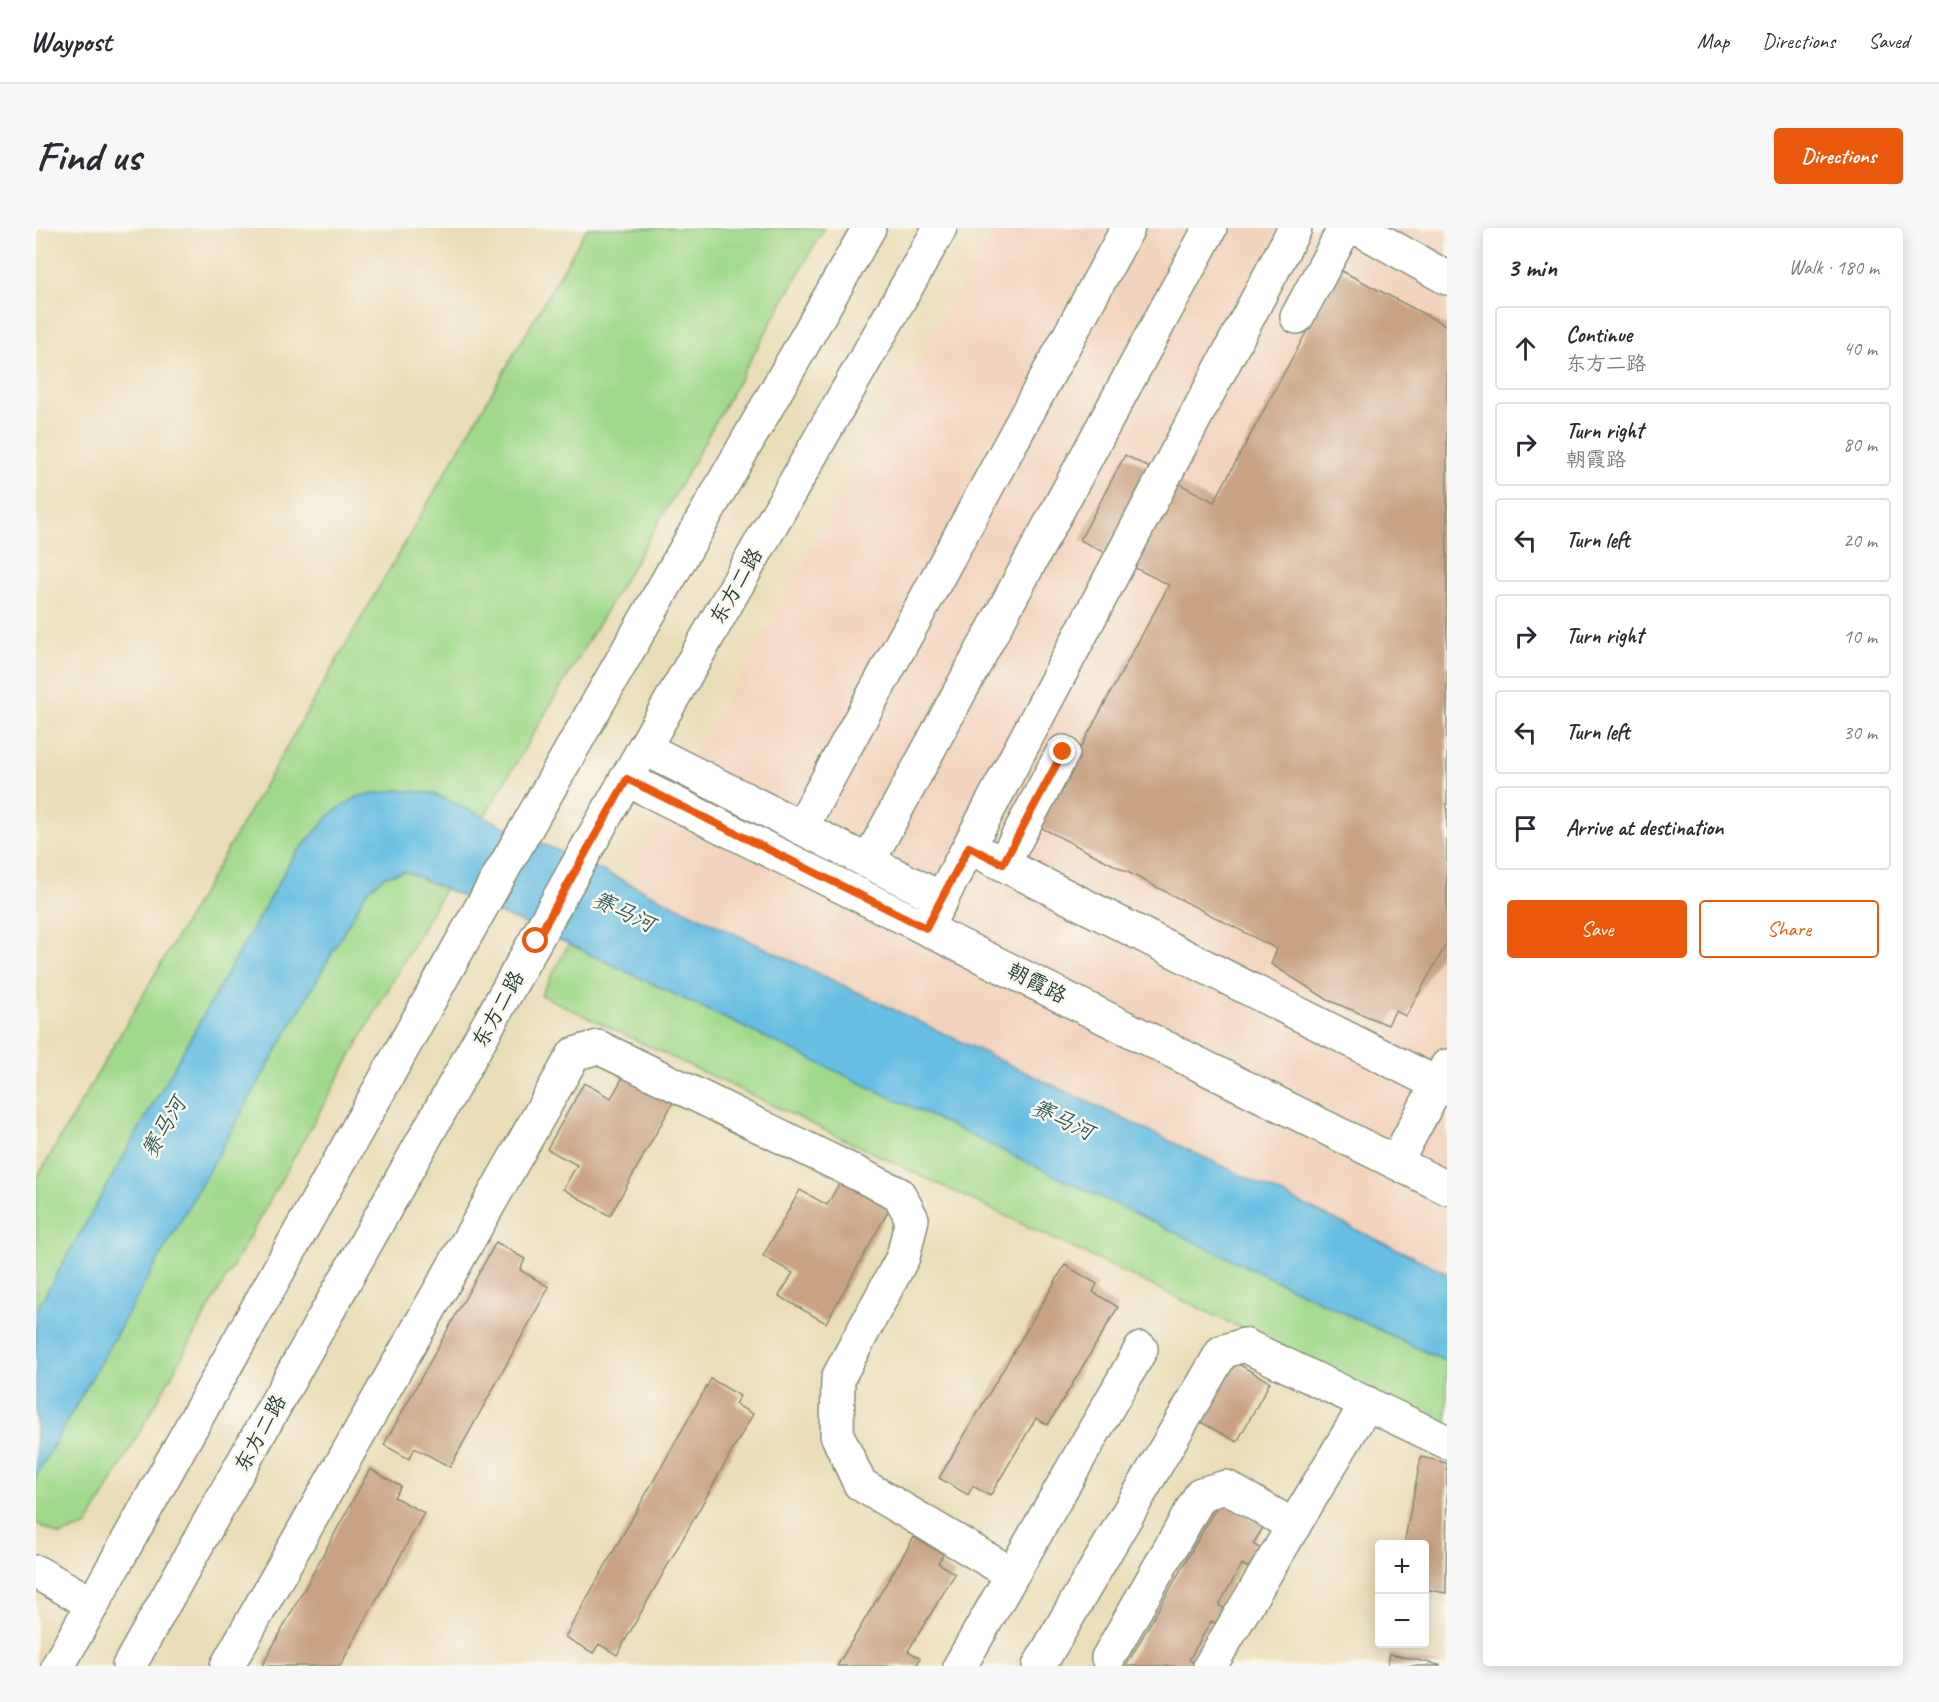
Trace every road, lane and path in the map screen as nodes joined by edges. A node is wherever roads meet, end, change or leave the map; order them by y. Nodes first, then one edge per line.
1 (869, 228) edge
2 (940, 228) edge
3 (1128, 228) edge
4 (1210, 228) edge
5 (1295, 228) edge
6 (1345, 228) edge
7 (1358, 228) edge
8 (1447, 278) edge
9 (1297, 317) dead end
10 (644, 748) junction
11 (1063, 752) dead end
12 (627, 779) junction
13 (801, 828) junction
14 (969, 847) junction
15 (868, 862) junction
16 (1003, 864) junction
17 (942, 899) junction
18 (926, 928) junction
19 (1444, 1080) edge
20 (1396, 1162) junction
21 (1447, 1188) edge
22 (1141, 1349) dead end
23 (1367, 1403) junction
24 (1447, 1442) edge
25 (1294, 1526) junction
26 (36, 1572) edge
27 (1012, 1574) junction
28 (93, 1604) junction
29 (1108, 1658) dead end
30 (58, 1666) edge
31 (129, 1666) edge
32 (227, 1666) edge
33 (960, 1666) edge
34 (1039, 1666) edge
35 (1210, 1666) edge

1 - 28 main road
2 - 10 main road, 东方二路
3 - 13 main road
4 - 15 main road
5 - 14 main road
6 - 9 main road
7 - 8 main road
10 - 12 main road, 东方二路
10 - 13 main road
11 - 16 main road
12 - 18 main road, 朝霞路
12 - 31 main road, 东方二路
13 - 15 main road
14 - 16 main road
14 - 17 main road
15 - 17 main road
16 - 19 main road
17 - 18 main road
18 - 20 main road, 朝霞路
19 - 20 main road
20 - 21 main road, 朝霞路
22 - 27 main road
23 - 24 main road
23 - 25 main road
23 - 34 main road
25 - 29 main road
25 - 35 main road
26 - 28 main road
27 - 32 main road
27 - 33 main road
28 - 30 main road

